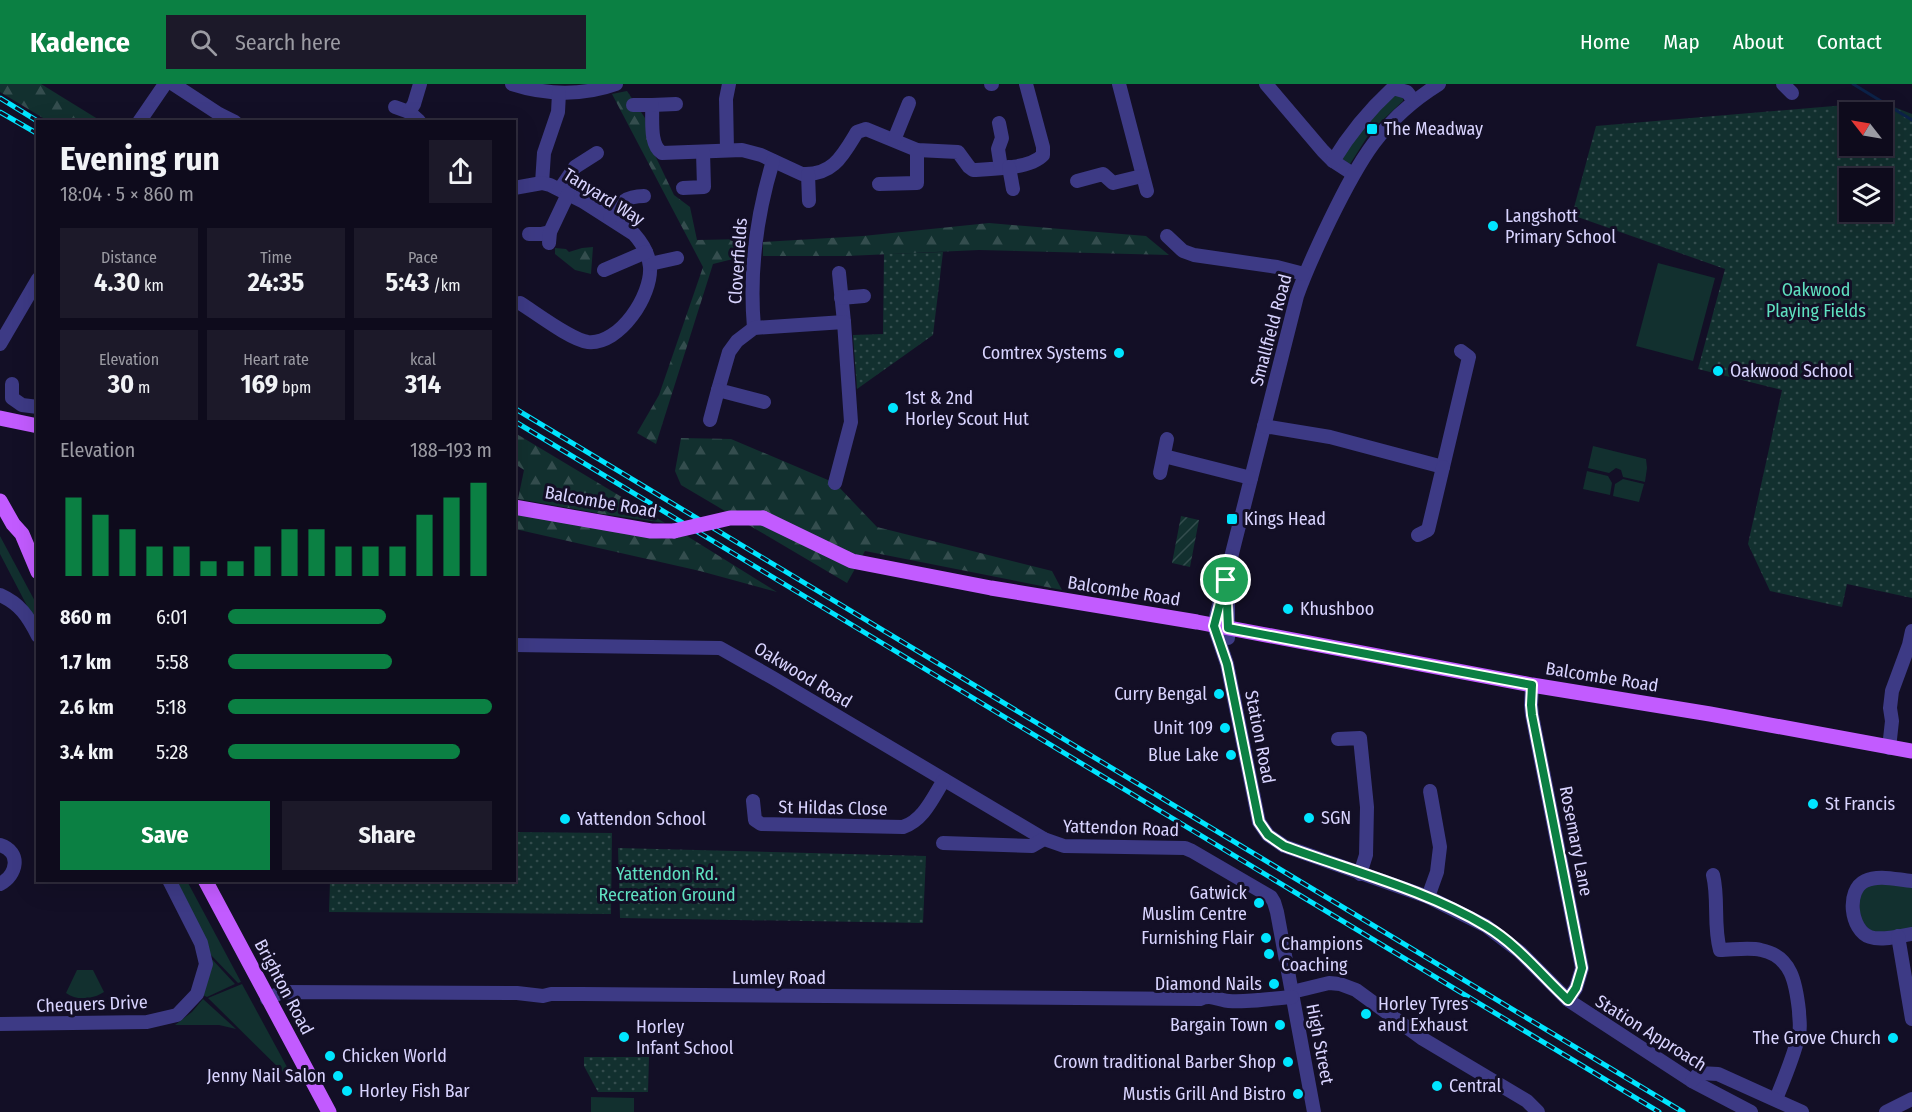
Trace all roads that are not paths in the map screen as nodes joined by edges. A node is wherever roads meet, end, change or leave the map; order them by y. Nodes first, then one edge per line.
1 (165, 84) edge
2 (173, 84) edge
3 (420, 84) edge
4 (512, 84) edge
5 (616, 84) edge
6 (729, 84) edge
7 (1026, 84) edge
8 (1119, 84) edge
9 (1266, 84) edge
10 (1439, 84) edge
11 (559, 93) junction
12 (1414, 101) junction
13 (909, 103) dead end
14 (676, 104) dead end
15 (633, 105) dead end
16 (652, 105) junction
17 (394, 106) dead end
18 (414, 116) edge
19 (140, 120) edge
20 (231, 120) edge
21 (999, 123) dead end
22 (894, 140) junction
23 (728, 150) junction
24 (917, 150) junction
25 (703, 152) junction
26 (597, 153) dead end
27 (773, 161) junction
28 (1332, 161) junction
29 (1005, 168) junction
30 (808, 174) junction
31 (1353, 174) junction
32 (1142, 176) junction
33 (1077, 181) dead end
34 (542, 183) junction
35 (879, 184) dead end
36 (516, 188) edge
37 (683, 188) dead end
38 (1013, 189) dead end
39 (564, 191) junction
40 (1146, 191) dead end
41 (644, 196) dead end
42 (809, 201) dead end
43 (610, 218) junction
44 (529, 234) dead end
45 (1167, 236) dead end
46 (648, 258) junction
47 (677, 258) dead end
48 (604, 270) dead end
49 (839, 273) dead end
50 (1304, 274) junction
51 (36, 287) edge
52 (864, 296) dead end
53 (841, 298) junction
54 (32, 302) edge
55 (520, 303) dead end
56 (844, 322) junction
57 (754, 328) junction
58 (0, 344) edge
59 (1465, 354) dead end
60 (12, 384) dead end
61 (718, 390) junction
62 (764, 402) dead end
63 (36, 407) edge
64 (0, 418) edge
65 (710, 420) dead end
66 (36, 426) edge
67 (1264, 426) junction
68 (1167, 440) dead end
69 (1164, 456) junction
70 (1443, 467) junction
71 (1160, 473) dead end
72 (1251, 478) junction
73 (835, 483) dead end
74 (2, 507) edge
75 (516, 507) edge
76 (1423, 533) dead end
77 (22, 534) junction
78 (36, 540) edge
79 (36, 567) edge
80 (0, 595) edge
81 (1221, 627) junction
82 (1912, 631) edge
83 (36, 633) edge
84 (516, 645) edge
85 (1532, 685) junction
86 (1338, 739) dead end
87 (1889, 748) junction
88 (1912, 751) edge
89 (944, 780) junction
90 (1430, 791) dead end
91 (753, 801) dead end
92 (1044, 839) junction
93 (944, 843) dead end
94 (0, 845) edge
95 (1284, 846) joint
96 (1360, 874) junction
97 (1912, 881) edge
98 (171, 882) edge
99 (206, 882) edge
100 (0, 884) edge
101 (1717, 884) dead end
102 (1428, 897) junction
103 (1277, 912) joint
104 (1905, 935) edge
105 (1292, 994) junction
106 (267, 999) junction
107 (1568, 1000) junction
108 (1912, 1019) edge
109 (0, 1024) edge
110 (1692, 1081) junction
111 (1776, 1098) junction
112 (1912, 1099) edge
113 (329, 1112) edge
114 (1314, 1112) edge
115 (1538, 1112) edge
116 (1751, 1112) edge
117 (1802, 1112) edge
118 (1886, 1112) edge

1 - 19 street
2 - 20 street
3 - 18 street
4 - 11 street
5 - 11 street
6 - 23 street
7 - 29 street
8 - 32 street
9 - 28 street
10 - 12 street, Smallfield Road
11 - 34 street
12 - 28 street
12 - 31 street, Smallfield Road
13 - 22 street
14 - 16 street
15 - 16 street
16 - 25 street
17 - 18 street
21 - 29 street
22 - 24 street
22 - 30 street
23 - 25 street
23 - 27 street
24 - 29 street
24 - 35 street
25 - 37 street
26 - 39 street
27 - 30 street
27 - 57 street, Cloverfields
28 - 31 street
29 - 38 street
30 - 42 street
31 - 50 street, Smallfield Road
32 - 33 street
32 - 40 street
34 - 36 street, Tanyard Way
34 - 39 street, Tanyard Way
39 - 43 street, Tanyard Way
39 - 44 street
41 - 43 street
43 - 46 street, Tanyard Way
45 - 50 street
46 - 47 street
46 - 48 street
46 - 55 street
49 - 53 street
50 - 67 street, Smallfield Road
51 - 54 street
52 - 53 street
53 - 56 street
54 - 58 street
56 - 57 street, Cloverfields
56 - 73 street
57 - 61 street
59 - 70 street
60 - 63 street
61 - 62 street
61 - 65 street
64 - 66 main road
67 - 70 street
67 - 72 street, Smallfield Road
68 - 69 street
69 - 71 street
69 - 72 street
70 - 76 street
72 - 81 street, Smallfield Road
74 - 77 main road
75 - 81 main road, Balcombe Road, bridge
77 - 78 main road
77 - 79 main road
80 - 83 street
81 - 85 main road, Balcombe Road
81 - 95 street, Station Road
82 - 87 street
84 - 89 street, Oakwood Road
85 - 87 main road, Balcombe Road
85 - 107 street, Rosemary Lane
86 - 96 street
87 - 88 main road, Balcombe Road
89 - 91 street, St Hildas Close
89 - 92 street, Oakwood Road
90 - 102 street
92 - 93 street, Yattendon Road
92 - 103 street, Yattendon Road
94 - 100 street
95 - 96 street, Station Approach
96 - 102 street, Station Approach
97 - 104 street
98 - 109 street, Chequers Drive
99 - 106 main road, Brighton Road
101 - 111 street
102 - 107 street, Station Approach
103 - 105 street, High Street
104 - 108 street
105 - 106 street, Lumley Road
105 - 114 street, High Street
105 - 115 street, Lumley Road
106 - 113 main road, Brighton Road
107 - 110 street, Station Approach
110 - 111 street
110 - 116 street, Station Approach
111 - 117 street
112 - 118 street

